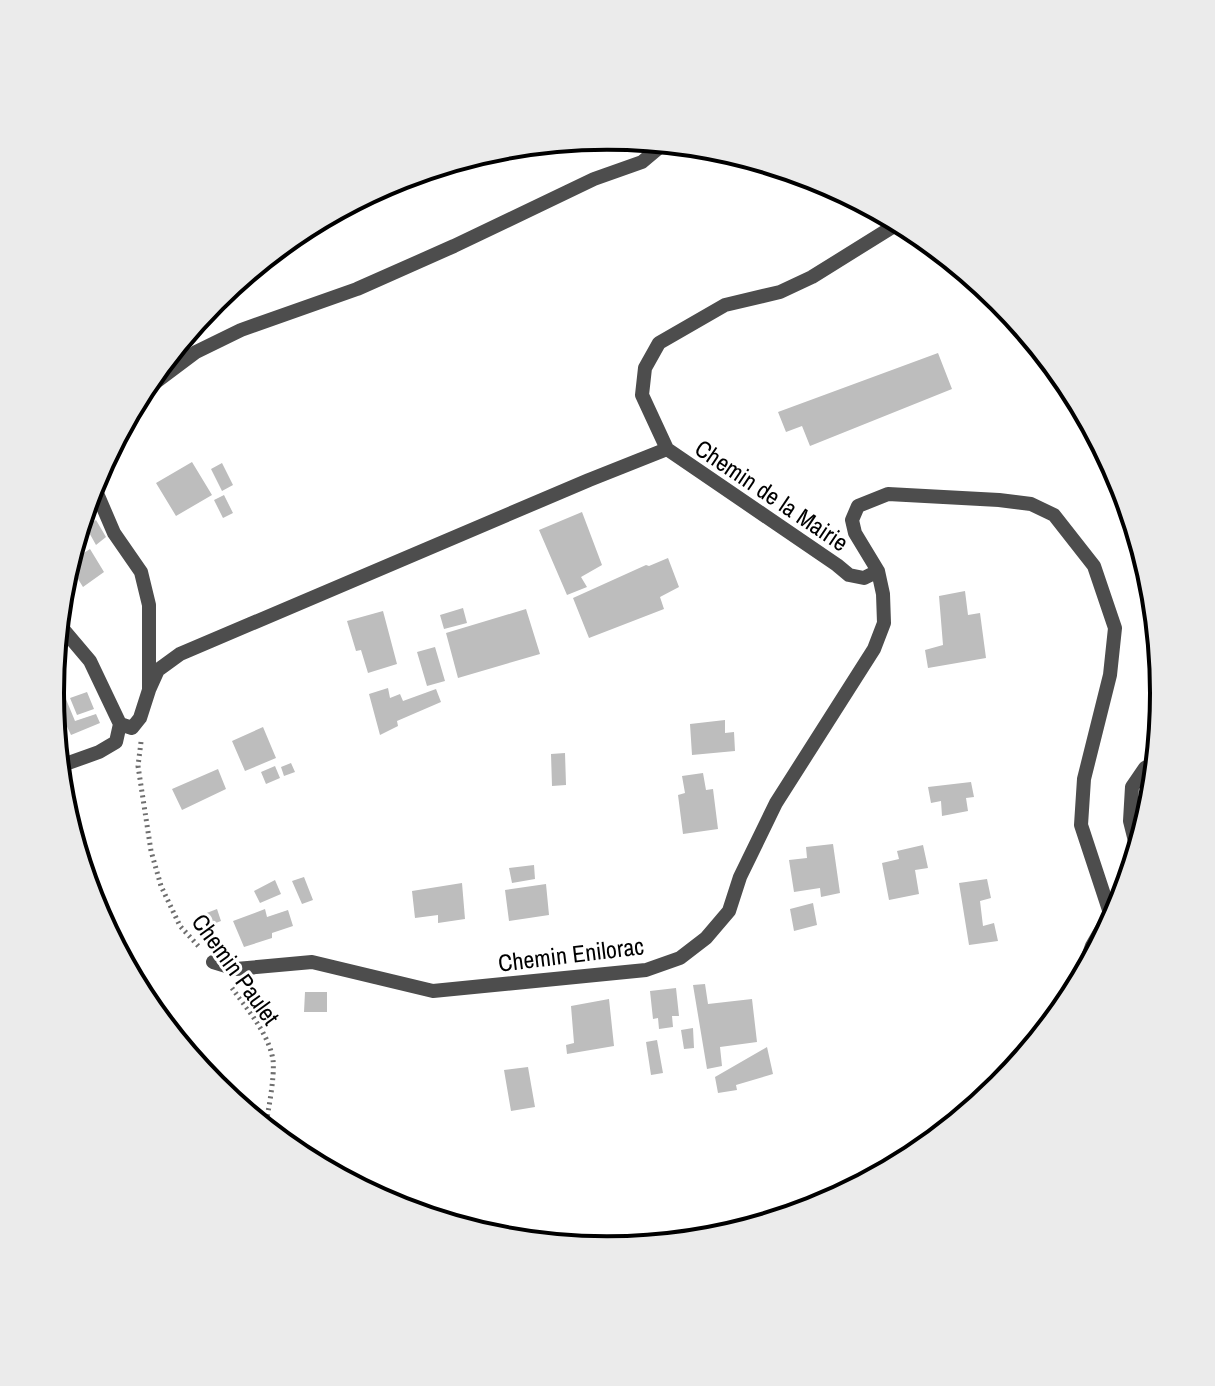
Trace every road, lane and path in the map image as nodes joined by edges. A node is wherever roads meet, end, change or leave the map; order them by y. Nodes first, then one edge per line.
1 (654, 152) edge
2 (890, 229) edge
3 (169, 372) edge
4 (667, 449) junction
5 (100, 500) edge
6 (878, 571) junction
7 (68, 634) edge
8 (149, 690) junction
9 (120, 724) junction
10 (142, 735) dead end
11 (69, 763) edge
12 (1145, 768) edge
13 (1133, 832) edge
14 (1108, 906) edge
15 (213, 962) junction
16 (267, 1116) edge

1 - 3 street
2 - 4 street, Chemin de la Mairie
4 - 6 street, Chemin de la Mairie
4 - 8 street
5 - 8 street
6 - 14 street, Chemin de la Mairie
6 - 15 street, Chemin Enilorac
7 - 9 street
8 - 9 street
9 - 11 street
10 - 15 path, Chemin Paulet
12 - 13 street
15 - 16 path, Chemin Paulet

